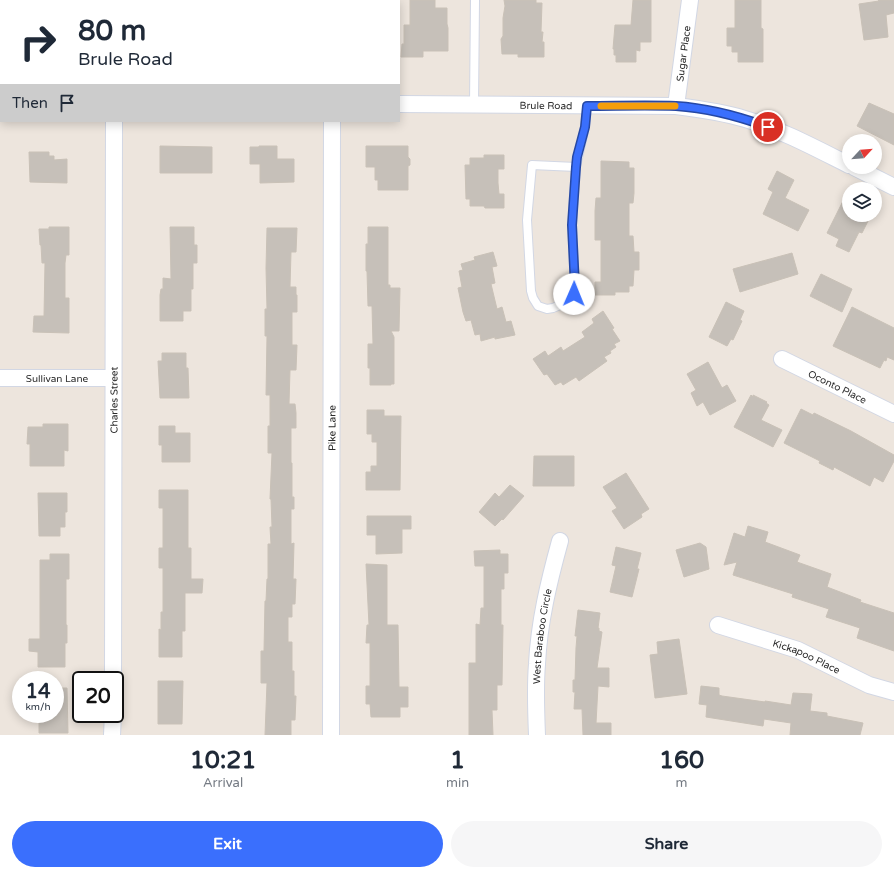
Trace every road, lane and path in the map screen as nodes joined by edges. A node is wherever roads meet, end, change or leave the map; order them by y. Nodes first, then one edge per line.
1 (475, 0) edge
2 (690, 0) edge
3 (400, 104) edge
4 (474, 105) junction
5 (587, 106) junction
6 (676, 106) junction
7 (114, 122) edge
8 (332, 122) edge
9 (842, 162) edge
10 (576, 167) junction
11 (868, 174) edge
12 (894, 187) edge
13 (782, 358) dead end
14 (0, 378) edge
15 (113, 378) junction
16 (894, 414) edge
17 (560, 540) dead end
18 (718, 625) dead end
19 (113, 671) edge
20 (894, 692) edge
21 (112, 723) edge
22 (112, 735) edge
23 (331, 735) edge
24 (536, 735) edge

1 - 4 lane
2 - 6 street, Sugar Place
3 - 4 street, Brule Road
4 - 5 street, Brule Road
5 - 6 street, Brule Road
5 - 10 lane
6 - 9 street, Brule Road
7 - 15 street, Charles Street
8 - 23 street, Pike Lane
10 - 10 lane
11 - 12 street
13 - 16 street, Oconto Place
14 - 15 street, Sullivan Lane
15 - 19 street, Charles Street
17 - 24 street, West Baraboo Circle
18 - 20 street, Kickapoo Place
21 - 22 street

